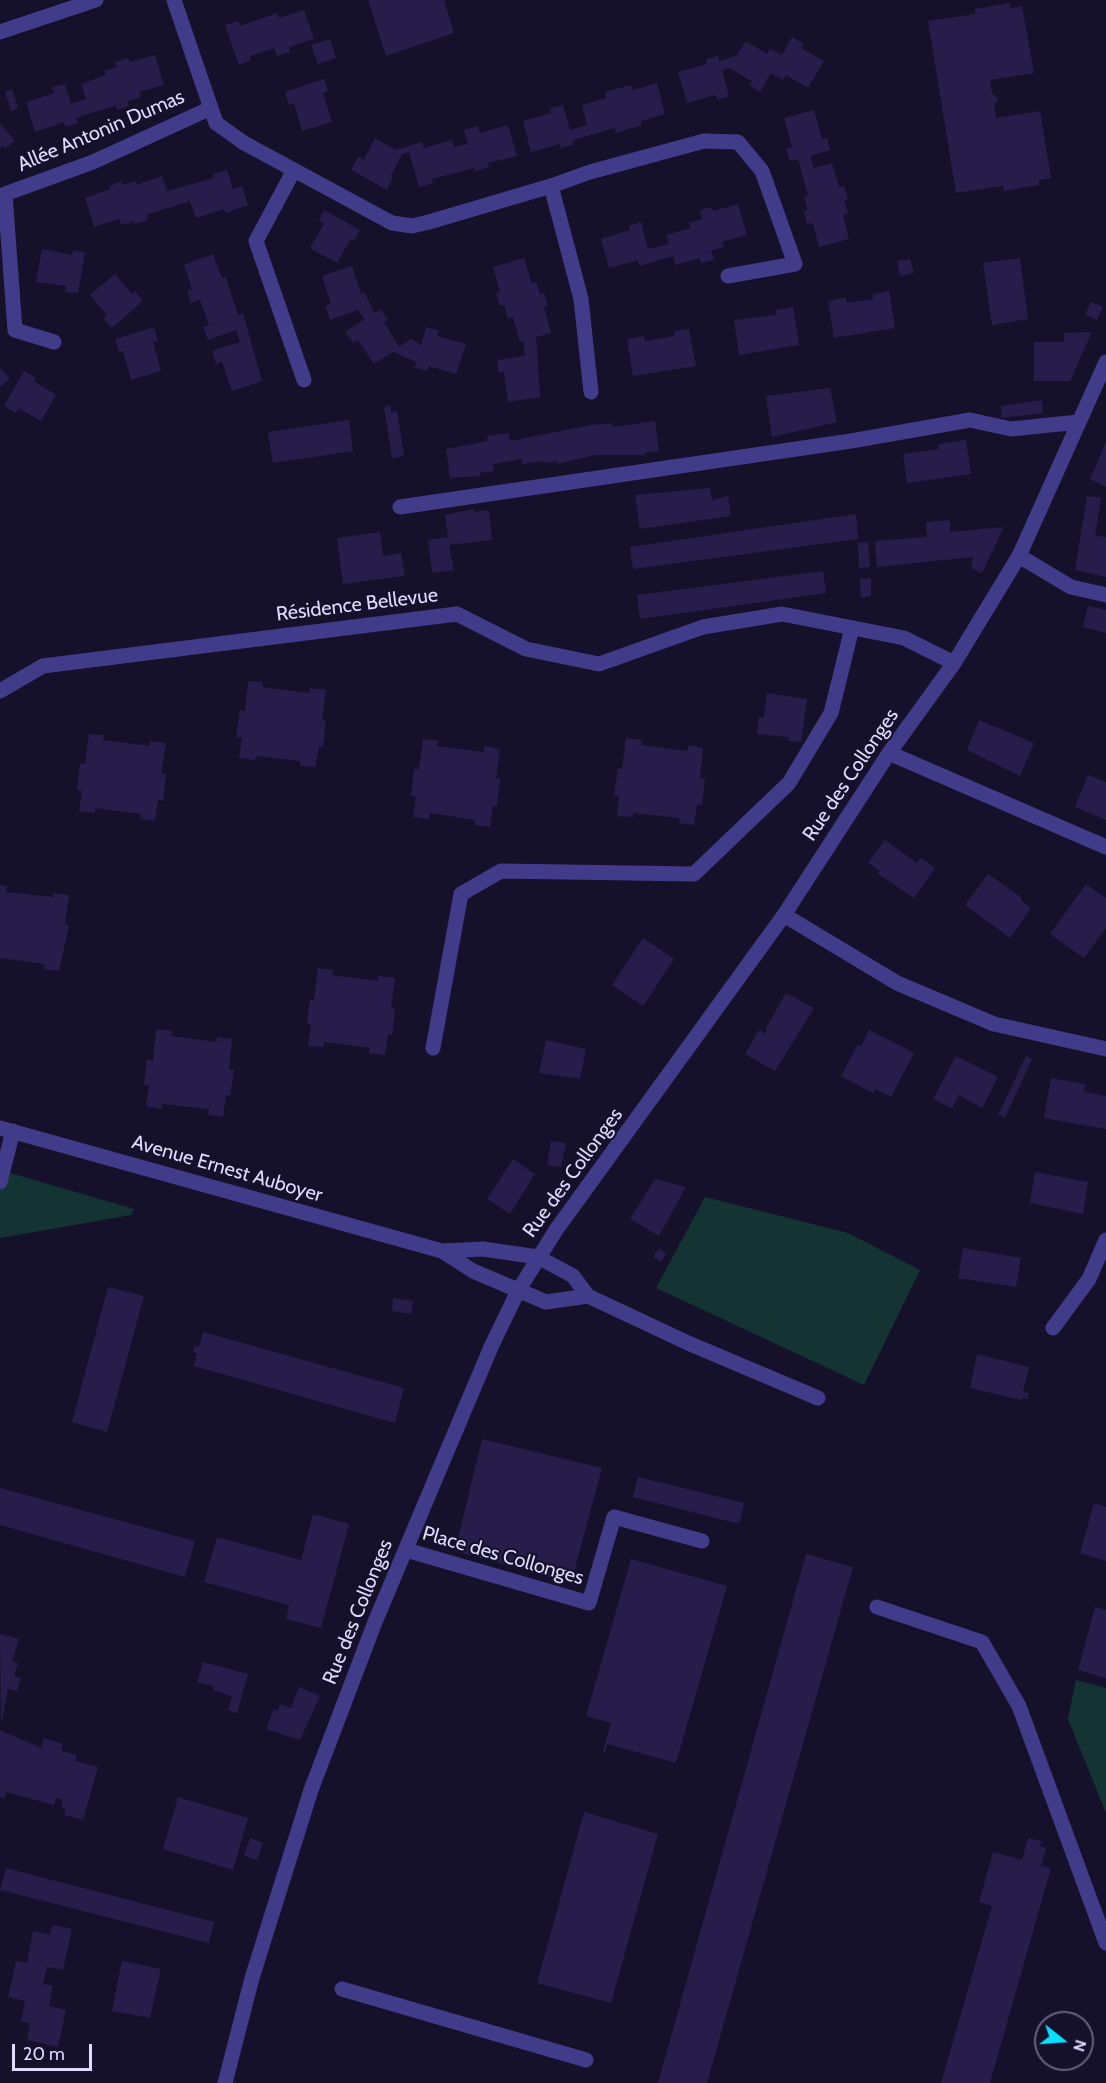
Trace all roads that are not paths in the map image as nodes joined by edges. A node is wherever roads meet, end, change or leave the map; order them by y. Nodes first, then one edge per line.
1 (96, 0) edge
2 (174, 0) edge
3 (0, 32) edge
4 (211, 108) junction
5 (294, 170) junction
6 (551, 186) junction
7 (728, 276) dead end
8 (54, 342) dead end
9 (1106, 362) edge
10 (304, 381) dead end
11 (591, 392) dead end
12 (1079, 422) junction
13 (400, 507) dead end
14 (1019, 556) junction
15 (1106, 595) edge
16 (852, 628) junction
17 (954, 663) junction
18 (0, 691) edge
19 (889, 753) junction
20 (1106, 847) edge
21 (784, 915) junction
22 (433, 1048) dead end
23 (1106, 1049) edge
24 (6, 1130) edge
25 (0, 1182) edge
26 (1106, 1240) edge
27 (442, 1251) junction
28 (538, 1257) junction
29 (518, 1291) junction
30 (588, 1296) junction
31 (1053, 1328) dead end
32 (818, 1398) dead end
33 (702, 1540) dead end
34 (406, 1550) junction
35 (877, 1607) dead end
36 (1106, 1943) edge
37 (342, 1989) dead end
38 (586, 2060) dead end
39 (225, 2083) edge

1 - 3 street
2 - 4 street, Allée Antonin Dumas
4 - 5 street, Allée Antonin Dumas
4 - 8 street, Allée Antonin Dumas
5 - 6 street, Allée Antonin Dumas
5 - 10 street
6 - 7 street, Allée Antonin Dumas
6 - 11 street
9 - 12 street, Rue des Collonges
12 - 13 street
12 - 14 street, Rue des Collonges
14 - 15 street
14 - 17 street, Rue des Collonges
16 - 17 street, Résidence Bellevue
16 - 18 street, Résidence Bellevue
16 - 22 street
17 - 19 street, Rue des Collonges
19 - 20 street
19 - 21 street, Rue des Collonges
21 - 23 street
21 - 28 street, Rue des Collonges
24 - 25 street
24 - 27 street, Avenue Ernest Auboyer
26 - 31 street
27 - 28 street, Avenue Ernest Auboyer
27 - 29 street, Avenue Ernest Auboyer
28 - 29 street, Rue des Collonges
28 - 30 street
29 - 30 street, Avenue Ernest Auboyer
29 - 34 street, Rue des Collonges
30 - 32 street
33 - 34 street, Place des Collonges
34 - 39 street, Rue des Collonges
35 - 36 street
37 - 38 street

